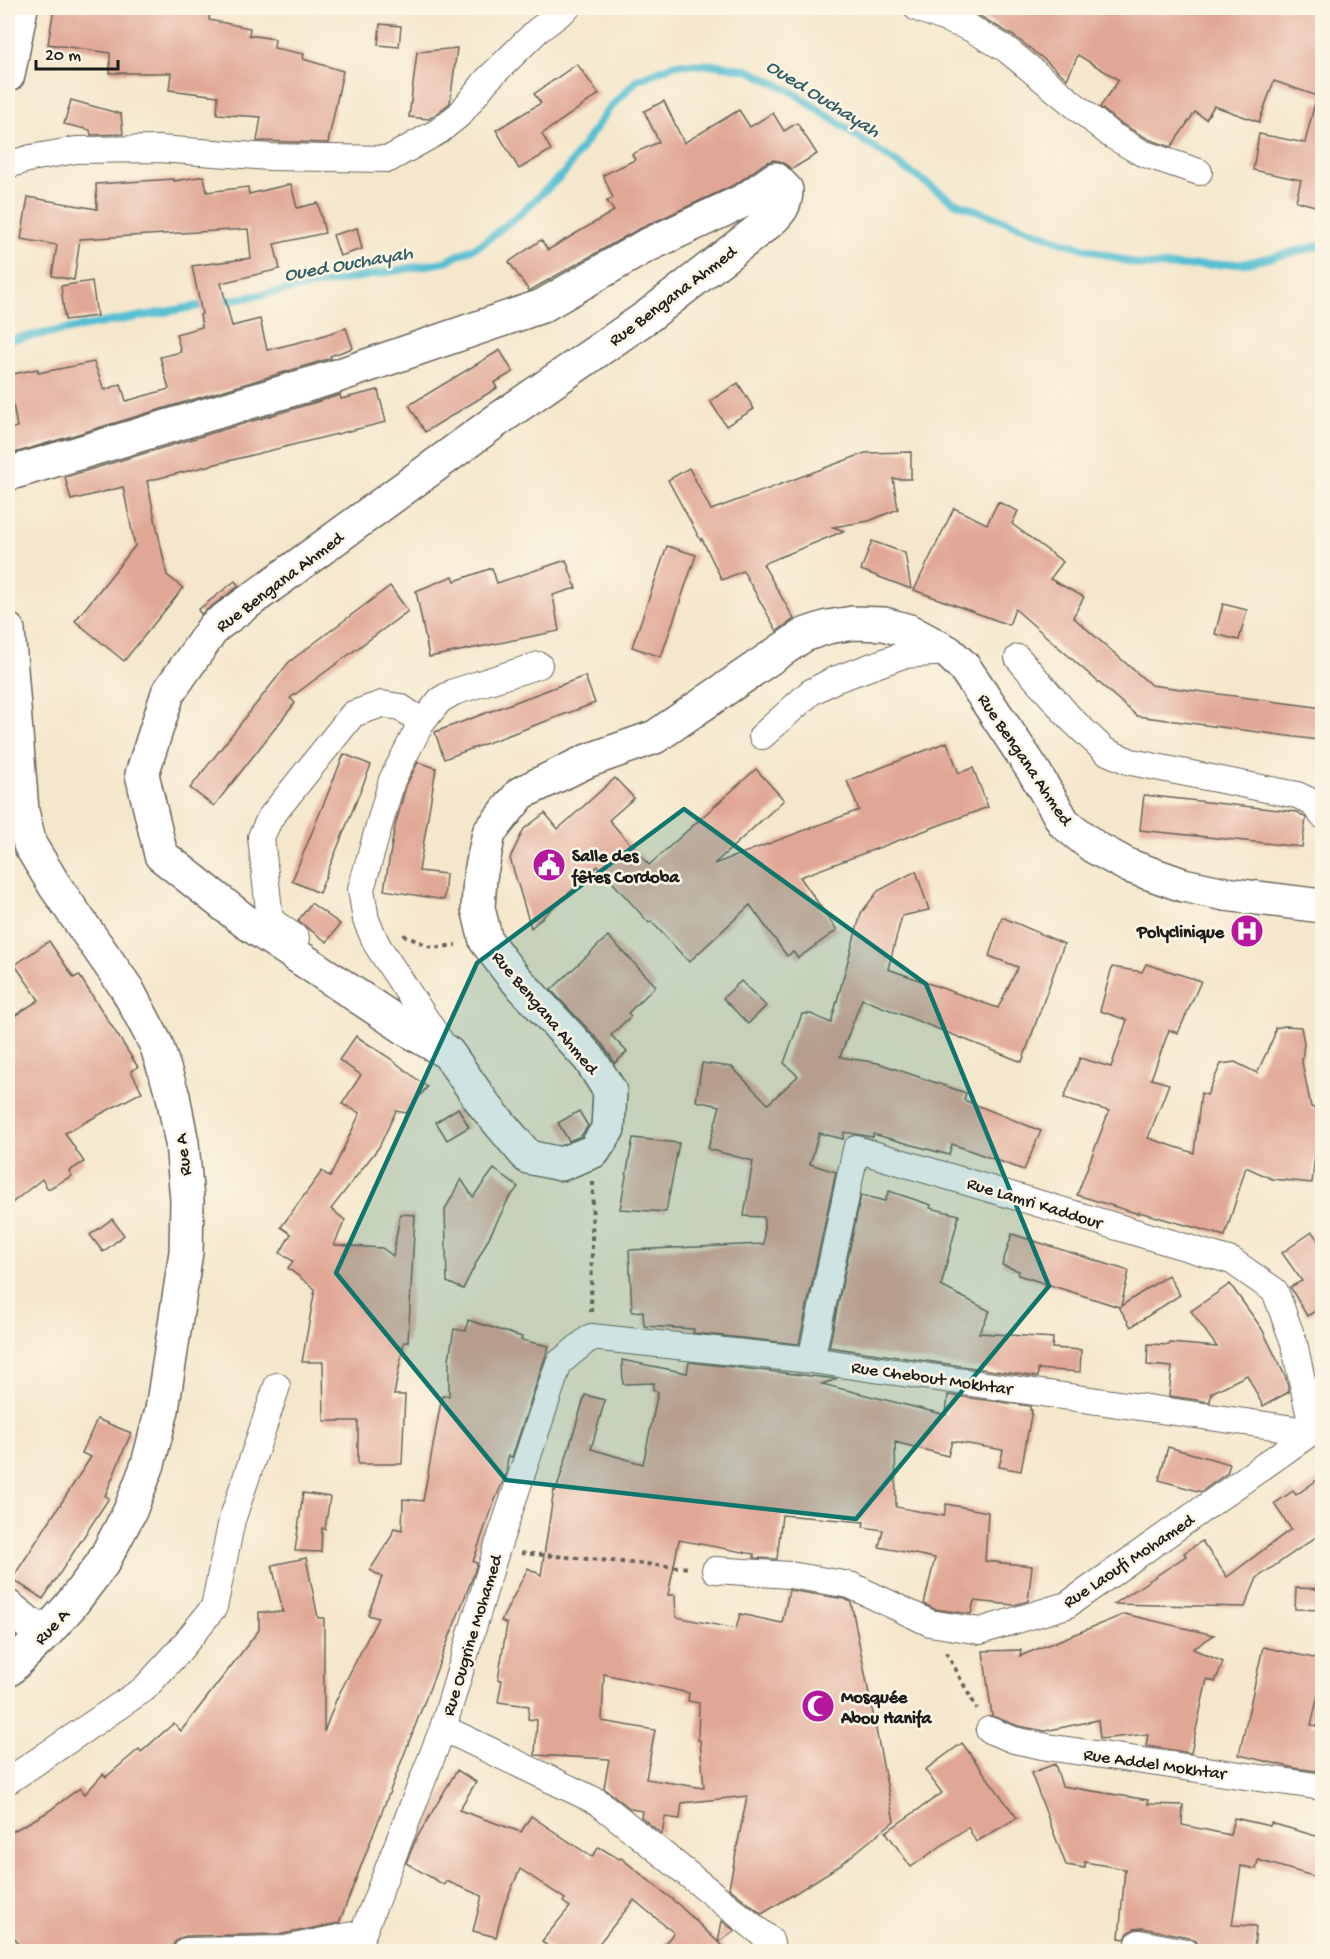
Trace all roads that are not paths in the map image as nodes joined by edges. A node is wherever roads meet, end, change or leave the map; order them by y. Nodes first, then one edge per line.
1 (21, 8) edge
2 (567, 8) edge
3 (917, 8) edge
4 (8, 75) edge
5 (8, 165) edge
6 (1199, 172) dead end
7 (8, 474) edge
8 (8, 630) edge
9 (948, 652) junction
10 (1018, 658) dead end
11 (539, 665) dead end
12 (420, 725) junction
13 (762, 736) dead end
14 (1323, 815) edge
15 (1323, 906) edge
16 (360, 982) dead end
17 (448, 1053) junction
18 (811, 1360) junction
19 (559, 1363) joint
20 (277, 1386) dead end
21 (1318, 1432) edge
22 (715, 1570) road end
23 (8, 1607) edge
24 (46, 1633) junction
25 (8, 1670) edge
26 (443, 1728) junction
27 (989, 1730) road end
28 (8, 1781) edge
29 (1323, 1787) edge
30 (1139, 1943) dead end
31 (187, 1951) edge
32 (774, 1952) edge
33 (1186, 1952) edge

1 - 4 street
2 - 5 street
3 - 6 street
7 - 17 street, Rue Bengana Ahmed
8 - 24 street, Rue A
9 - 13 street
9 - 15 street, Rue Bengana Ahmed
9 - 17 street, Rue Bengana Ahmed
10 - 14 street
11 - 12 street
12 - 16 street
12 - 17 street
18 - 19 street, Rue Chebout Mokhtar
18 - 21 street, Rue Chebout Mokhtar
18 - 21 street, Rue Lamri Kaddour
19 - 26 street, Rue Ougrine Mohamed
20 - 28 street
21 - 22 street, Rue Laoufi Mohamed
23 - 24 street
24 - 25 street, Rue A
26 - 31 street
26 - 32 street, Rue Ougrine Mohamed
27 - 29 street, Rue Addel Mokhtar
30 - 33 street

